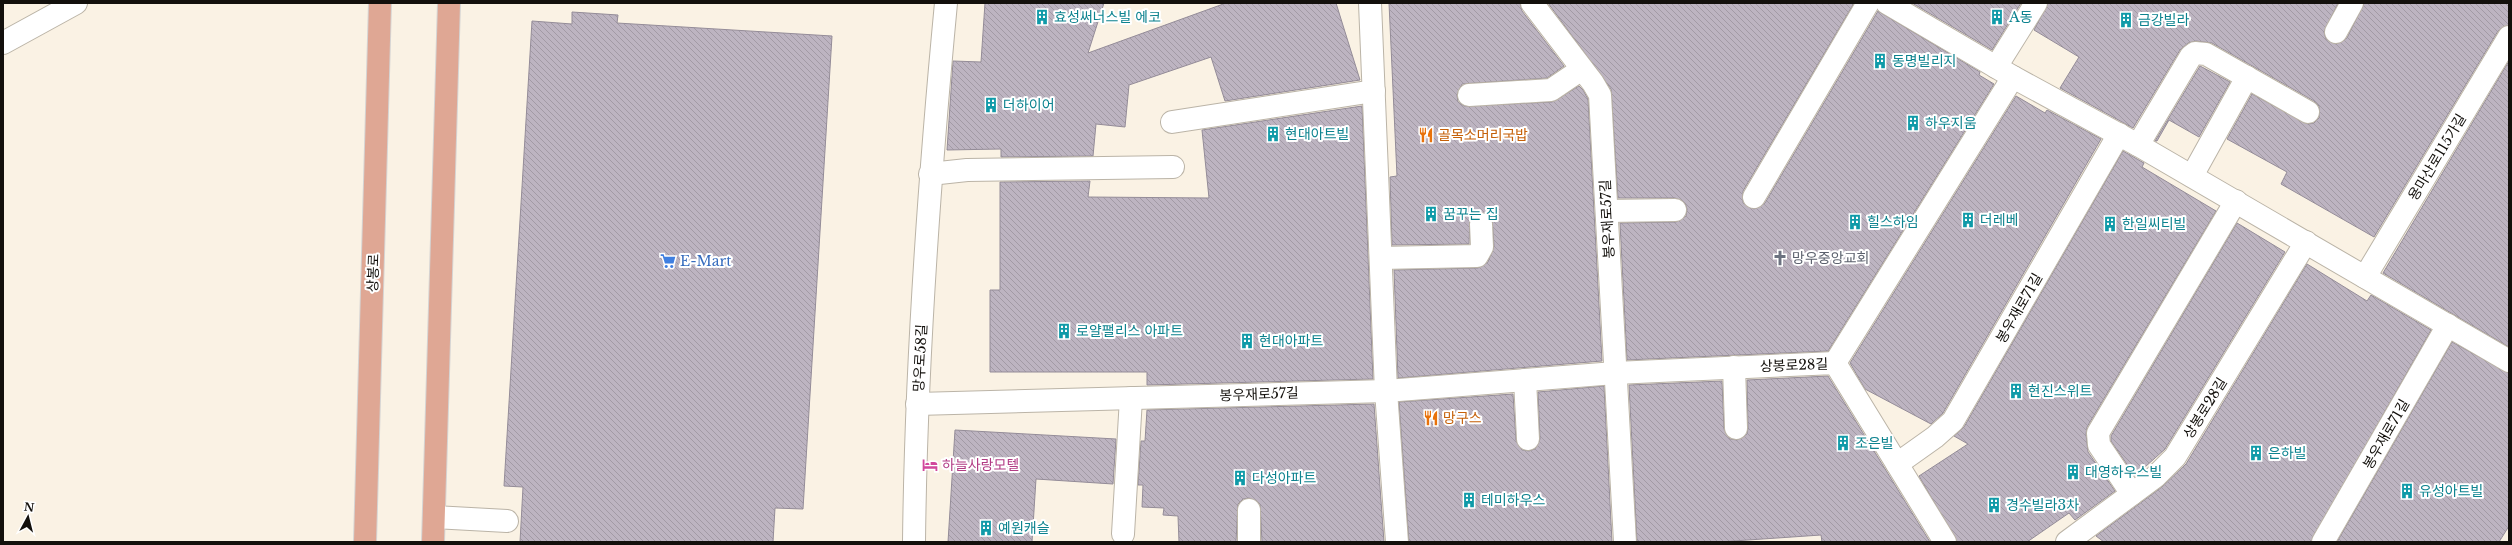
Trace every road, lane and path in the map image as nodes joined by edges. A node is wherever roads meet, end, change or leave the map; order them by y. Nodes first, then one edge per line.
1 (76, 3) edge
2 (380, 3) edge
3 (449, 3) edge
4 (946, 3) edge
5 (1370, 3) edge
6 (1532, 3) edge
7 (1868, 3) edge
8 (1887, 3) edge
9 (2036, 3) edge
10 (2352, 3) edge
11 (2336, 32) dead end
12 (2509, 37) edge
13 (3, 43) edge
14 (1582, 69) junction
15 (2004, 72) junction
16 (2247, 77) junction
17 (1374, 91) junction
18 (1469, 95) dead end
19 (2308, 112) dead end
20 (1172, 122) dead end
21 (2119, 134) junction
22 (2138, 144) junction
23 (1173, 167) dead end
24 (930, 174) junction
25 (2192, 176) junction
26 (1754, 197) dead end
27 (2236, 201) junction
28 (1675, 210) dead end
29 (1607, 211) junction
30 (1481, 224) dead end
31 (2306, 242) junction
32 (1381, 258) junction
33 (2365, 277) junction
34 (2448, 325) junction
35 (2507, 355) edge
36 (1835, 363) junction
37 (1734, 367) junction
38 (1615, 373) junction
39 (1525, 380) junction
40 (1386, 391) junction
41 (1131, 398) junction
42 (917, 404) junction
43 (1736, 428) dead end
44 (1528, 439) dead end
45 (1897, 464) junction
46 (2132, 494) junction
47 (1249, 510) dead end
48 (434, 517) junction
49 (507, 521) dead end
50 (1123, 534) dead end
51 (365, 542) edge
52 (433, 542) edge
53 (914, 542) edge
54 (1249, 542) edge
55 (1397, 542) edge
56 (1625, 542) edge
57 (1945, 542) edge
58 (2068, 542) edge
59 (2323, 542) edge

1 - 13 street
2 - 51 main road, 상봉로
3 - 48 main road
4 - 24 street, 망우로58길
5 - 17 street
6 - 14 street, 봉우재로57길
7 - 26 street
8 - 15 street
9 - 15 street
10 - 11 street
12 - 33 street, 용마산로115가길
14 - 18 street
14 - 29 street, 봉우재로57길
15 - 21 street
15 - 36 street
16 - 19 street
16 - 22 street
16 - 25 street
17 - 20 street
17 - 32 street
21 - 22 street
21 - 45 street, 봉우재로71길
22 - 25 street
23 - 24 street
24 - 42 street, 망우로58길
25 - 27 street
27 - 31 street
27 - 46 street
28 - 29 street
29 - 38 street, 봉우재로57길
30 - 32 street
31 - 33 street
31 - 46 street, 상봉로28길
32 - 40 street
33 - 34 street
34 - 35 street
34 - 59 street, 봉우재로71길
36 - 37 street, 상봉로28길
36 - 45 street, 상봉로28길
37 - 38 street, 상봉로28길
37 - 43 street
38 - 39 street, 봉우재로57길
38 - 56 street, 봉우재로57길
39 - 40 street, 봉우재로57길
39 - 44 street
40 - 41 street, 봉우재로57길
40 - 55 street
41 - 42 street, 봉우재로57길
41 - 50 street
42 - 53 street, 망우로58길
45 - 57 street, 상봉로28길
46 - 58 street, 상봉로28길
47 - 54 street
48 - 49 street
48 - 52 main road

